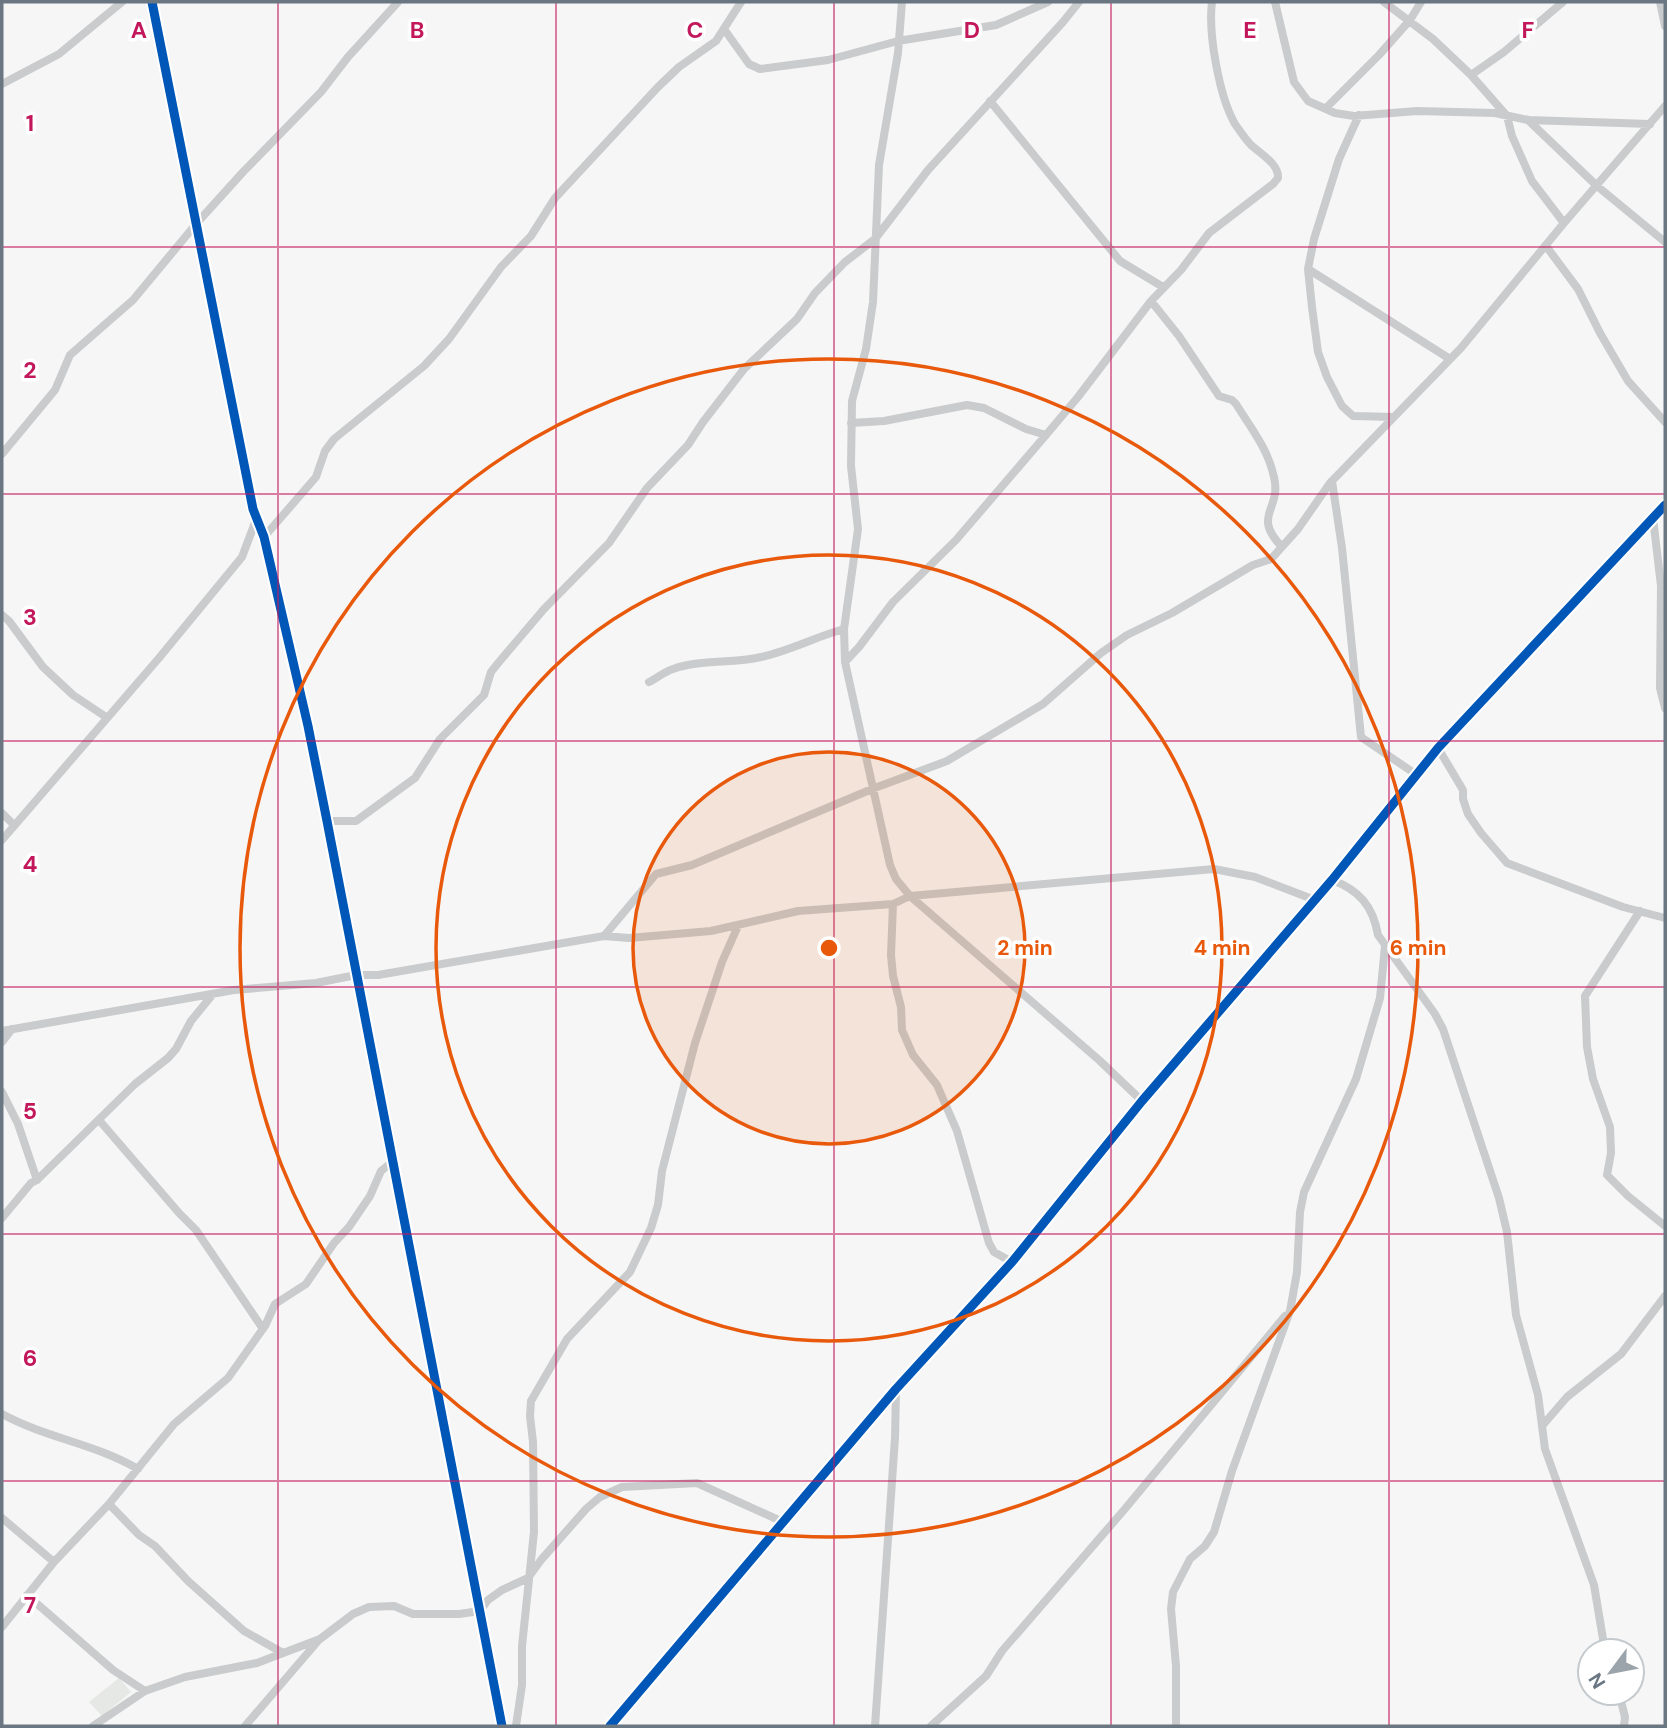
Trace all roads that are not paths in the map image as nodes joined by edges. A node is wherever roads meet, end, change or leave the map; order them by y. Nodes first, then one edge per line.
1 (122, 2) edge
2 (152, 2) edge
3 (398, 2) edge
4 (741, 2) edge
5 (902, 2) edge
6 (1048, 2) edge
7 (1079, 2) edge
8 (1213, 2) edge
9 (1275, 2) edge
10 (1384, 2) edge
11 (1421, 2) edge
12 (1562, 2) edge
13 (1660, 2) edge
14 (1410, 20) junction
15 (1665, 26) edge
16 (724, 29) junction
17 (898, 41) junction
18 (1471, 75) junction
19 (2, 84) edge
20 (990, 101) junction
21 (1326, 107) junction
22 (1665, 108) edge
23 (1359, 116) junction
24 (1507, 116) junction
25 (1528, 120) junction
26 (1650, 124) junction
27 (1597, 186) junction
28 (1564, 223) junction
29 (196, 224) junction
30 (875, 239) junction
31 (1665, 242) edge
32 (1546, 246) junction
33 (1308, 269) junction
34 (1163, 287) junction
35 (1151, 301) junction
36 (1450, 359) junction
37 (1394, 417) junction
38 (1665, 422) edge
39 (850, 423) junction
40 (1045, 435) junction
41 (2, 454) edge
42 (1332, 481) junction
43 (1665, 505) edge
44 (1654, 518) junction
45 (256, 520) junction
46 (264, 537) junction
47 (1282, 547) junction
48 (2, 615) edge
49 (844, 629) junction
50 (845, 662) junction
51 (649, 682) dead end
52 (1665, 708) edge
53 (106, 717) junction
54 (1438, 748) junction
55 (1417, 775) junction
56 (872, 789) junction
57 (2, 813) edge
58 (327, 821) junction
59 (14, 825) junction
60 (2, 840) edge
61 (1332, 880) junction
62 (910, 896) junction
63 (1315, 900) junction
64 (893, 904) junction
65 (1640, 911) junction
66 (1665, 918) edge
67 (738, 926) junction
68 (604, 936) junction
69 (1385, 946) junction
70 (356, 975) junction
71 (213, 994) junction
72 (12, 1029) junction
73 (2, 1031) edge
74 (2, 1042) edge
75 (2, 1092) edge
76 (1142, 1101) junction
77 (99, 1120) junction
78 (392, 1162) junction
79 (37, 1181) junction
80 (2, 1218) edge
81 (1665, 1226) edge
82 (1012, 1262) junction
83 (1665, 1296) edge
84 (1290, 1311) junction
85 (263, 1329) junction
86 (896, 1389) junction
87 (2, 1414) edge
88 (1542, 1426) junction
89 (138, 1469) junction
90 (109, 1504) junction
91 (2, 1518) edge
92 (783, 1522) junction
93 (54, 1562) junction
94 (528, 1578) junction
95 (27, 1595) junction
96 (480, 1611) junction
97 (2, 1627) edge
98 (1603, 1637) edge
99 (320, 1639) junction
100 (283, 1653) junction
101 (145, 1691) junction
102 (1622, 1707) edge
103 (93, 1726) edge
104 (245, 1726) edge
105 (502, 1726) edge
106 (516, 1726) edge
107 (610, 1726) edge
108 (875, 1726) edge
109 (931, 1726) edge
110 (1176, 1726) edge
111 (1624, 1726) edge

1 - 19 street
2 - 29 street
3 - 29 street
4 - 16 street
5 - 17 street
6 - 17 street
7 - 20 street
8 - 34 street
9 - 21 street
10 - 14 street
11 - 14 street
12 - 18 street
13 - 15 street
14 - 18 street
14 - 21 street
16 - 17 street
16 - 46 street
17 - 30 street
18 - 24 street
20 - 30 street
20 - 34 street
21 - 23 street
22 - 26 street
23 - 24 street
23 - 33 street
24 - 25 street
24 - 28 street
25 - 26 street
25 - 27 street
26 - 27 street
27 - 28 street
27 - 31 street
28 - 32 street
29 - 41 street
29 - 45 street
30 - 39 street
30 - 58 street
32 - 36 street
32 - 38 street
33 - 36 street
33 - 37 street
34 - 35 street
35 - 40 street
35 - 47 street
36 - 37 street
37 - 42 street
39 - 40 street
39 - 49 street
40 - 50 street
42 - 47 street
42 - 55 street
43 - 44 street
44 - 52 street
44 - 54 street
45 - 46 street
45 - 53 street
46 - 58 street
47 - 56 street
48 - 53 street
49 - 50 street
49 - 51 street
50 - 56 street
53 - 59 street
54 - 55 street
54 - 65 street
55 - 61 street
56 - 62 street
56 - 68 street
57 - 59 street
58 - 70 street
59 - 60 street
61 - 63 street
61 - 69 street
62 - 63 street
62 - 64 street
62 - 76 street
63 - 76 street
64 - 67 street
64 - 82 street
65 - 66 street
65 - 81 street
67 - 68 street
67 - 94 street
68 - 70 street
69 - 84 street
69 - 88 street
70 - 71 street
70 - 78 street
71 - 72 street
71 - 77 street
72 - 73 street
72 - 74 street
75 - 79 street
76 - 82 street
77 - 79 street
77 - 85 street
78 - 85 street
78 - 96 street
79 - 80 street
82 - 86 street
83 - 88 street
84 - 109 street
84 - 110 street
85 - 89 street
86 - 92 street
86 - 108 street
87 - 89 street
88 - 98 street
89 - 90 street
90 - 93 street
90 - 100 street
91 - 93 street
92 - 94 street
92 - 107 street
93 - 95 street
94 - 96 street
94 - 106 street
95 - 97 street
95 - 101 street
96 - 99 street
96 - 105 street
99 - 100 street
99 - 104 street
100 - 101 street
101 - 103 street
102 - 111 street

